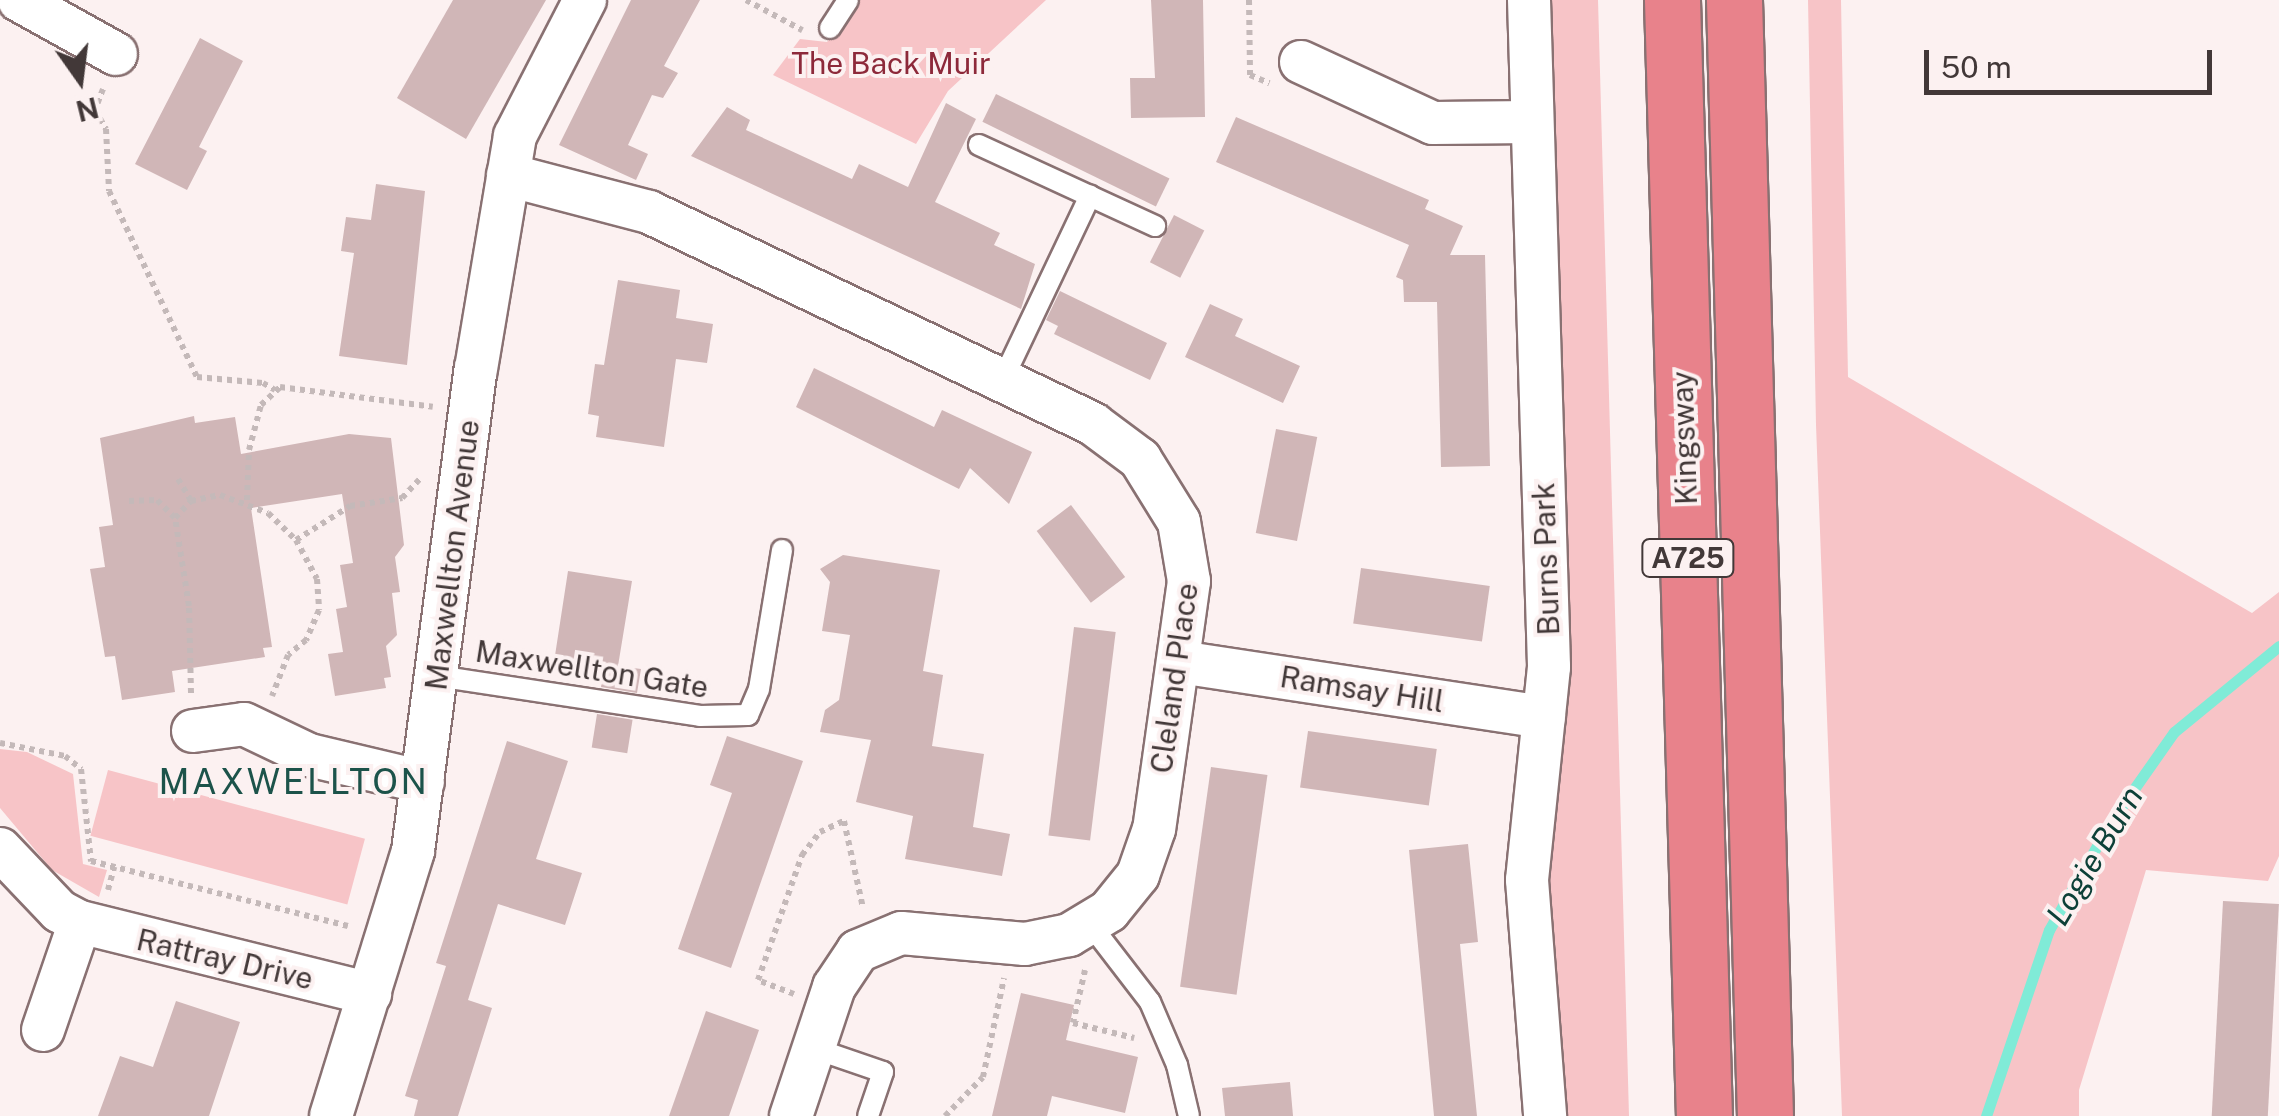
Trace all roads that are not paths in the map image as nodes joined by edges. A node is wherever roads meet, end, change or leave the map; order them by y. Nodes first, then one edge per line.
1 (19, 0) edge
2 (585, 0) edge
3 (848, 0) edge
4 (1529, 0) edge
5 (1672, 0) edge
6 (1734, 0) edge
7 (830, 28) road end
8 (116, 54) dead end
9 (1294, 77) road end
10 (1532, 122) junction
11 (978, 145) dead end
12 (508, 175) junction
13 (1090, 196) junction
14 (1154, 226) dead end
15 (1003, 379) junction
16 (782, 550) dead end
17 (1179, 662) junction
18 (437, 676) junction
19 (1544, 717) junction
20 (193, 731) road end
21 (423, 782) junction
22 (0, 849) edge
23 (80, 922) junction
24 (1090, 924) junction
25 (352, 989) junction
26 (43, 1030) dead end
27 (813, 1048) junction
28 (332, 1116) edge
29 (790, 1116) edge
30 (868, 1116) edge
31 (1188, 1116) edge
32 (1545, 1116) edge
33 (1704, 1116) edge
34 (1765, 1116) edge

1 - 8 street
2 - 12 street, Maxwellton Avenue
3 - 7 lane
4 - 10 street, Burns Park
5 - 33 highway, Kingsway / A725
6 - 34 highway, Kingsway / A725
9 - 10 street
10 - 19 street, Burns Park
11 - 13 lane
12 - 15 street, Cleland Place
12 - 18 street, Maxwellton Avenue
13 - 14 lane
13 - 15 lane
15 - 17 street, Cleland Place
16 - 18 lane, Maxwellton Gate
17 - 19 street, Ramsay Hill
17 - 24 street, Cleland Place
18 - 21 street, Maxwellton Avenue
19 - 32 street, Burns Park
20 - 21 street
21 - 25 street, Maxwellton Avenue
22 - 23 street, Rattray Drive
23 - 25 street, Rattray Drive
23 - 26 street
24 - 27 street, Cleland Place
24 - 31 lane
25 - 28 street, Maxwellton Avenue
27 - 29 street
27 - 30 lane

